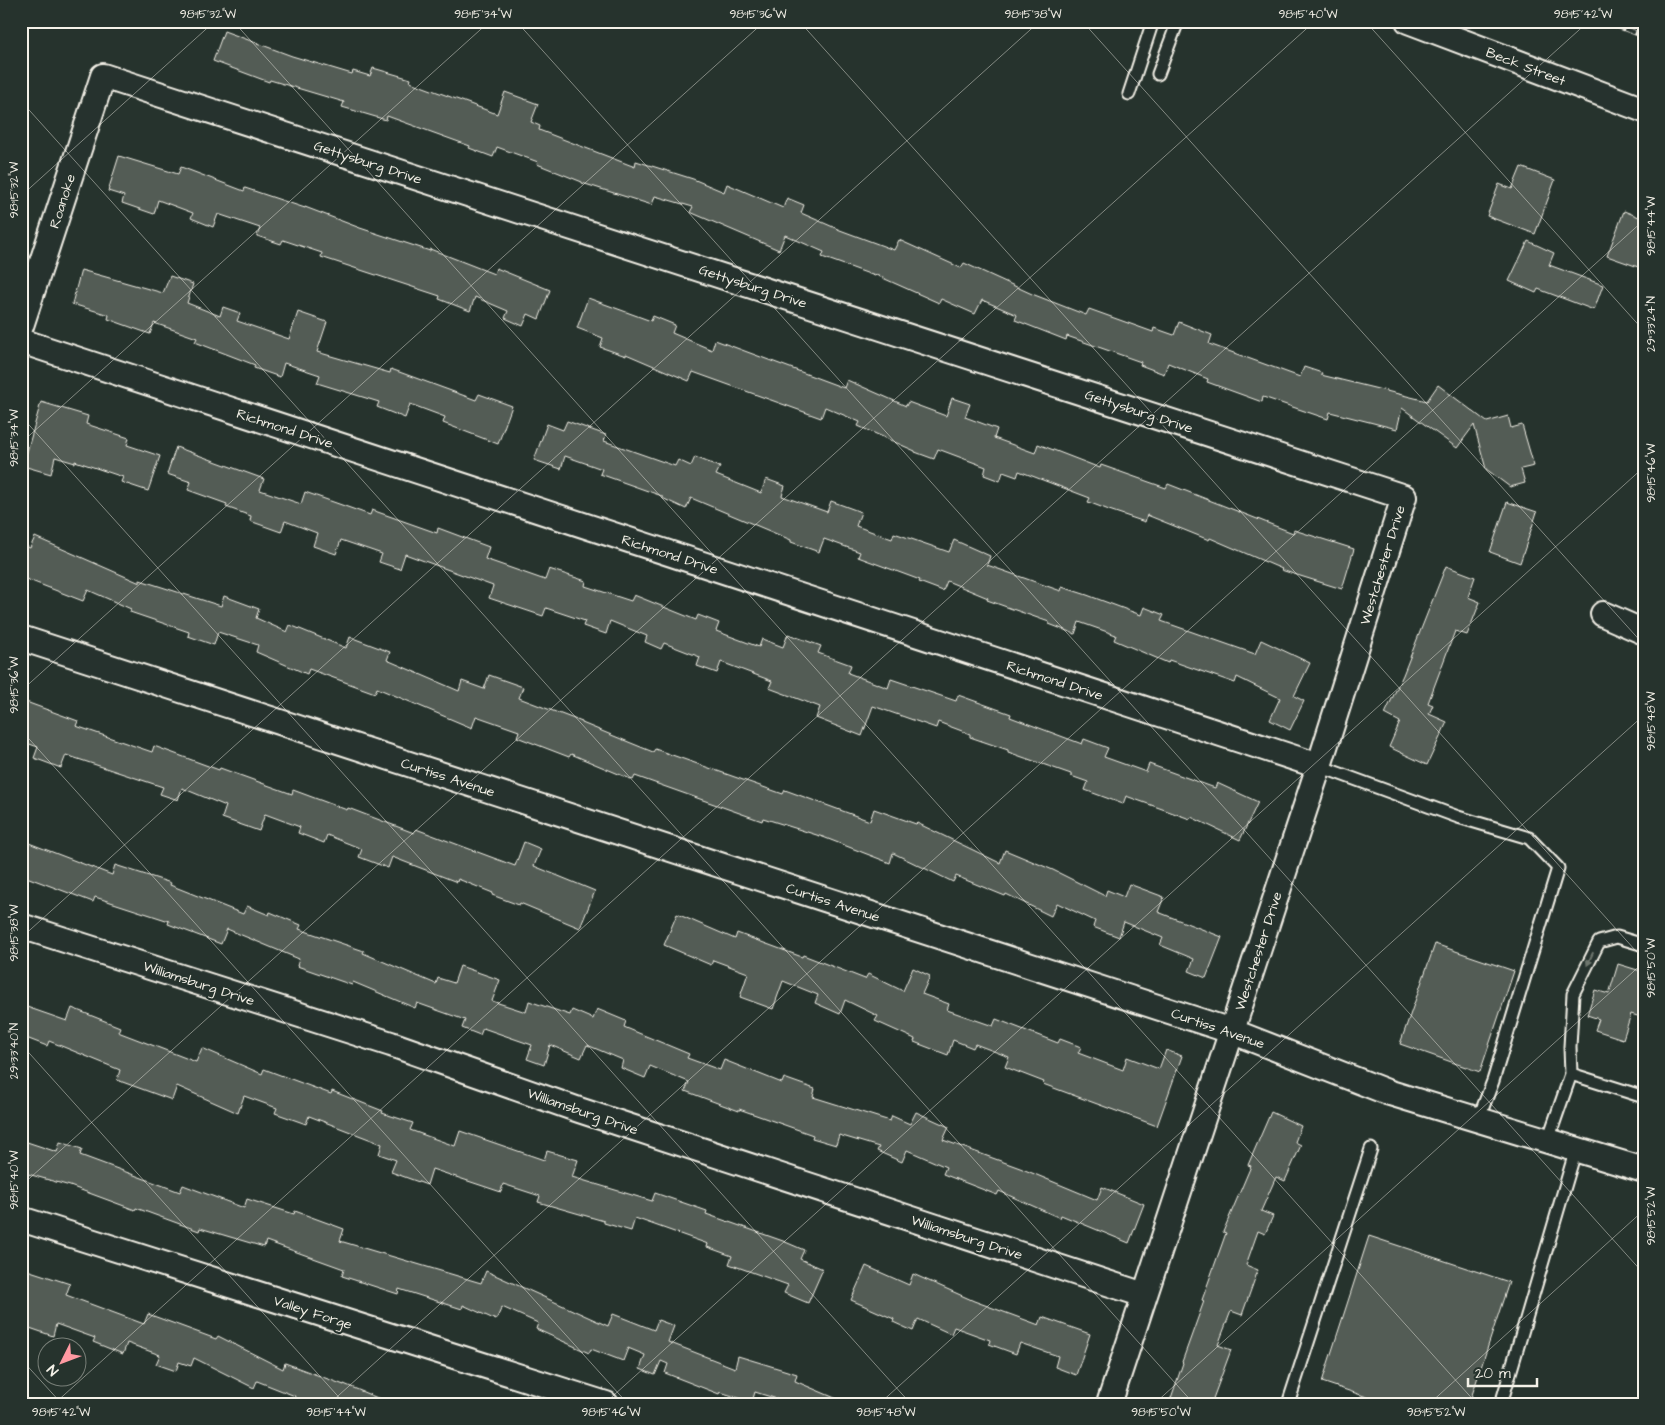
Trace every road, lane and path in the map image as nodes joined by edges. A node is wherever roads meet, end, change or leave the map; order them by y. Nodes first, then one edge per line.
1 (1153, 21) edge
2 (1178, 21) edge
3 (1408, 21) edge
4 (1158, 74) dead end
5 (103, 76) joint
6 (1129, 94) dead end
7 (1644, 110) edge
8 (21, 326) edge
9 (21, 341) edge
10 (1404, 497) joint
11 (1603, 614) dead end
12 (1644, 632) edge
13 (21, 638) edge
14 (1319, 766) junction
15 (21, 926) edge
16 (1644, 944) edge
17 (1232, 1031) junction
18 (1571, 1074) junction
19 (1644, 1097) edge
20 (1478, 1120) junction
21 (1548, 1140) junction
22 (1372, 1149) dead end
23 (1576, 1149) junction
24 (1644, 1170) edge
25 (21, 1218) edge
26 (1144, 1296) junction
27 (606, 1404) edge
28 (1109, 1404) edge
29 (1288, 1404) edge
30 (1501, 1404) edge

1 - 6 lane
2 - 4 lane
3 - 7 street, Beck Street
5 - 8 street, Roanoke
5 - 10 street, Gettysburg Drive
9 - 14 street, Richmond Drive
10 - 14 street, Westchester Drive
11 - 12 street
13 - 17 street, Curtiss Avenue
14 - 17 street, Westchester Drive
14 - 20 lane
15 - 26 street, Williamsburg Drive
16 -> 18 lane
17 - 20 street, Curtiss Avenue
17 - 26 street, Westchester Drive
18 - 19 lane
18 - 21 lane
20 - 21 street, Curtiss Avenue
21 - 23 street, Curtiss Avenue
22 - 29 lane
23 - 24 street, Curtiss Avenue
23 - 30 lane
25 - 27 street, Valley Forge
26 - 28 street, Westchester Drive

